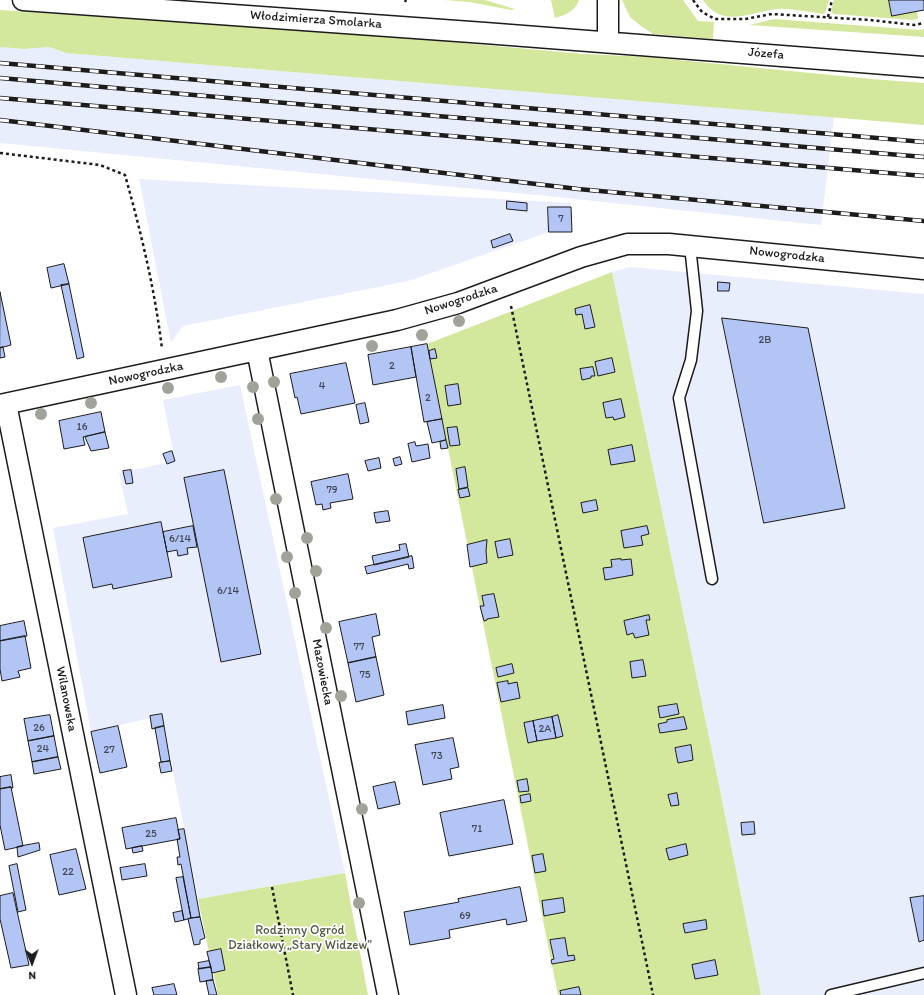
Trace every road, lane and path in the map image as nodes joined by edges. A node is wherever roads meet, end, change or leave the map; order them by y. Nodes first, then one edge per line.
1 (23, 0) edge
2 (608, 0) edge
3 (693, 0) edge
4 (832, 0) edge
5 (828, 17) junction
6 (924, 23) edge
7 (608, 42) junction
8 (924, 67) edge
9 (0, 153) edge
10 (690, 246) junction
11 (924, 269) edge
12 (512, 311) dead end
13 (257, 350) junction
14 (166, 369) junction
15 (3, 404) edge
16 (712, 579) dead end
17 (272, 887) dead end
18 (924, 973) edge
19 (126, 995) edge
20 (293, 995) edge
21 (388, 995) edge
22 (653, 995) edge
23 (831, 995) edge

1 - 7 street, Włodzimierza Smolarka
2 - 7 street
3 - 5 path
4 - 5 path
5 - 6 path
7 - 8 street, Józefa
9 - 14 path
10 - 11 street, Nowogrodzka
10 - 13 street, Nowogrodzka
10 - 16 lane
12 - 22 path
13 - 14 street, Nowogrodzka
13 - 21 street, Mazowiecka
14 - 15 street, Nowogrodzka
15 - 19 street, Wilanowska
17 - 20 path
18 - 23 lane

